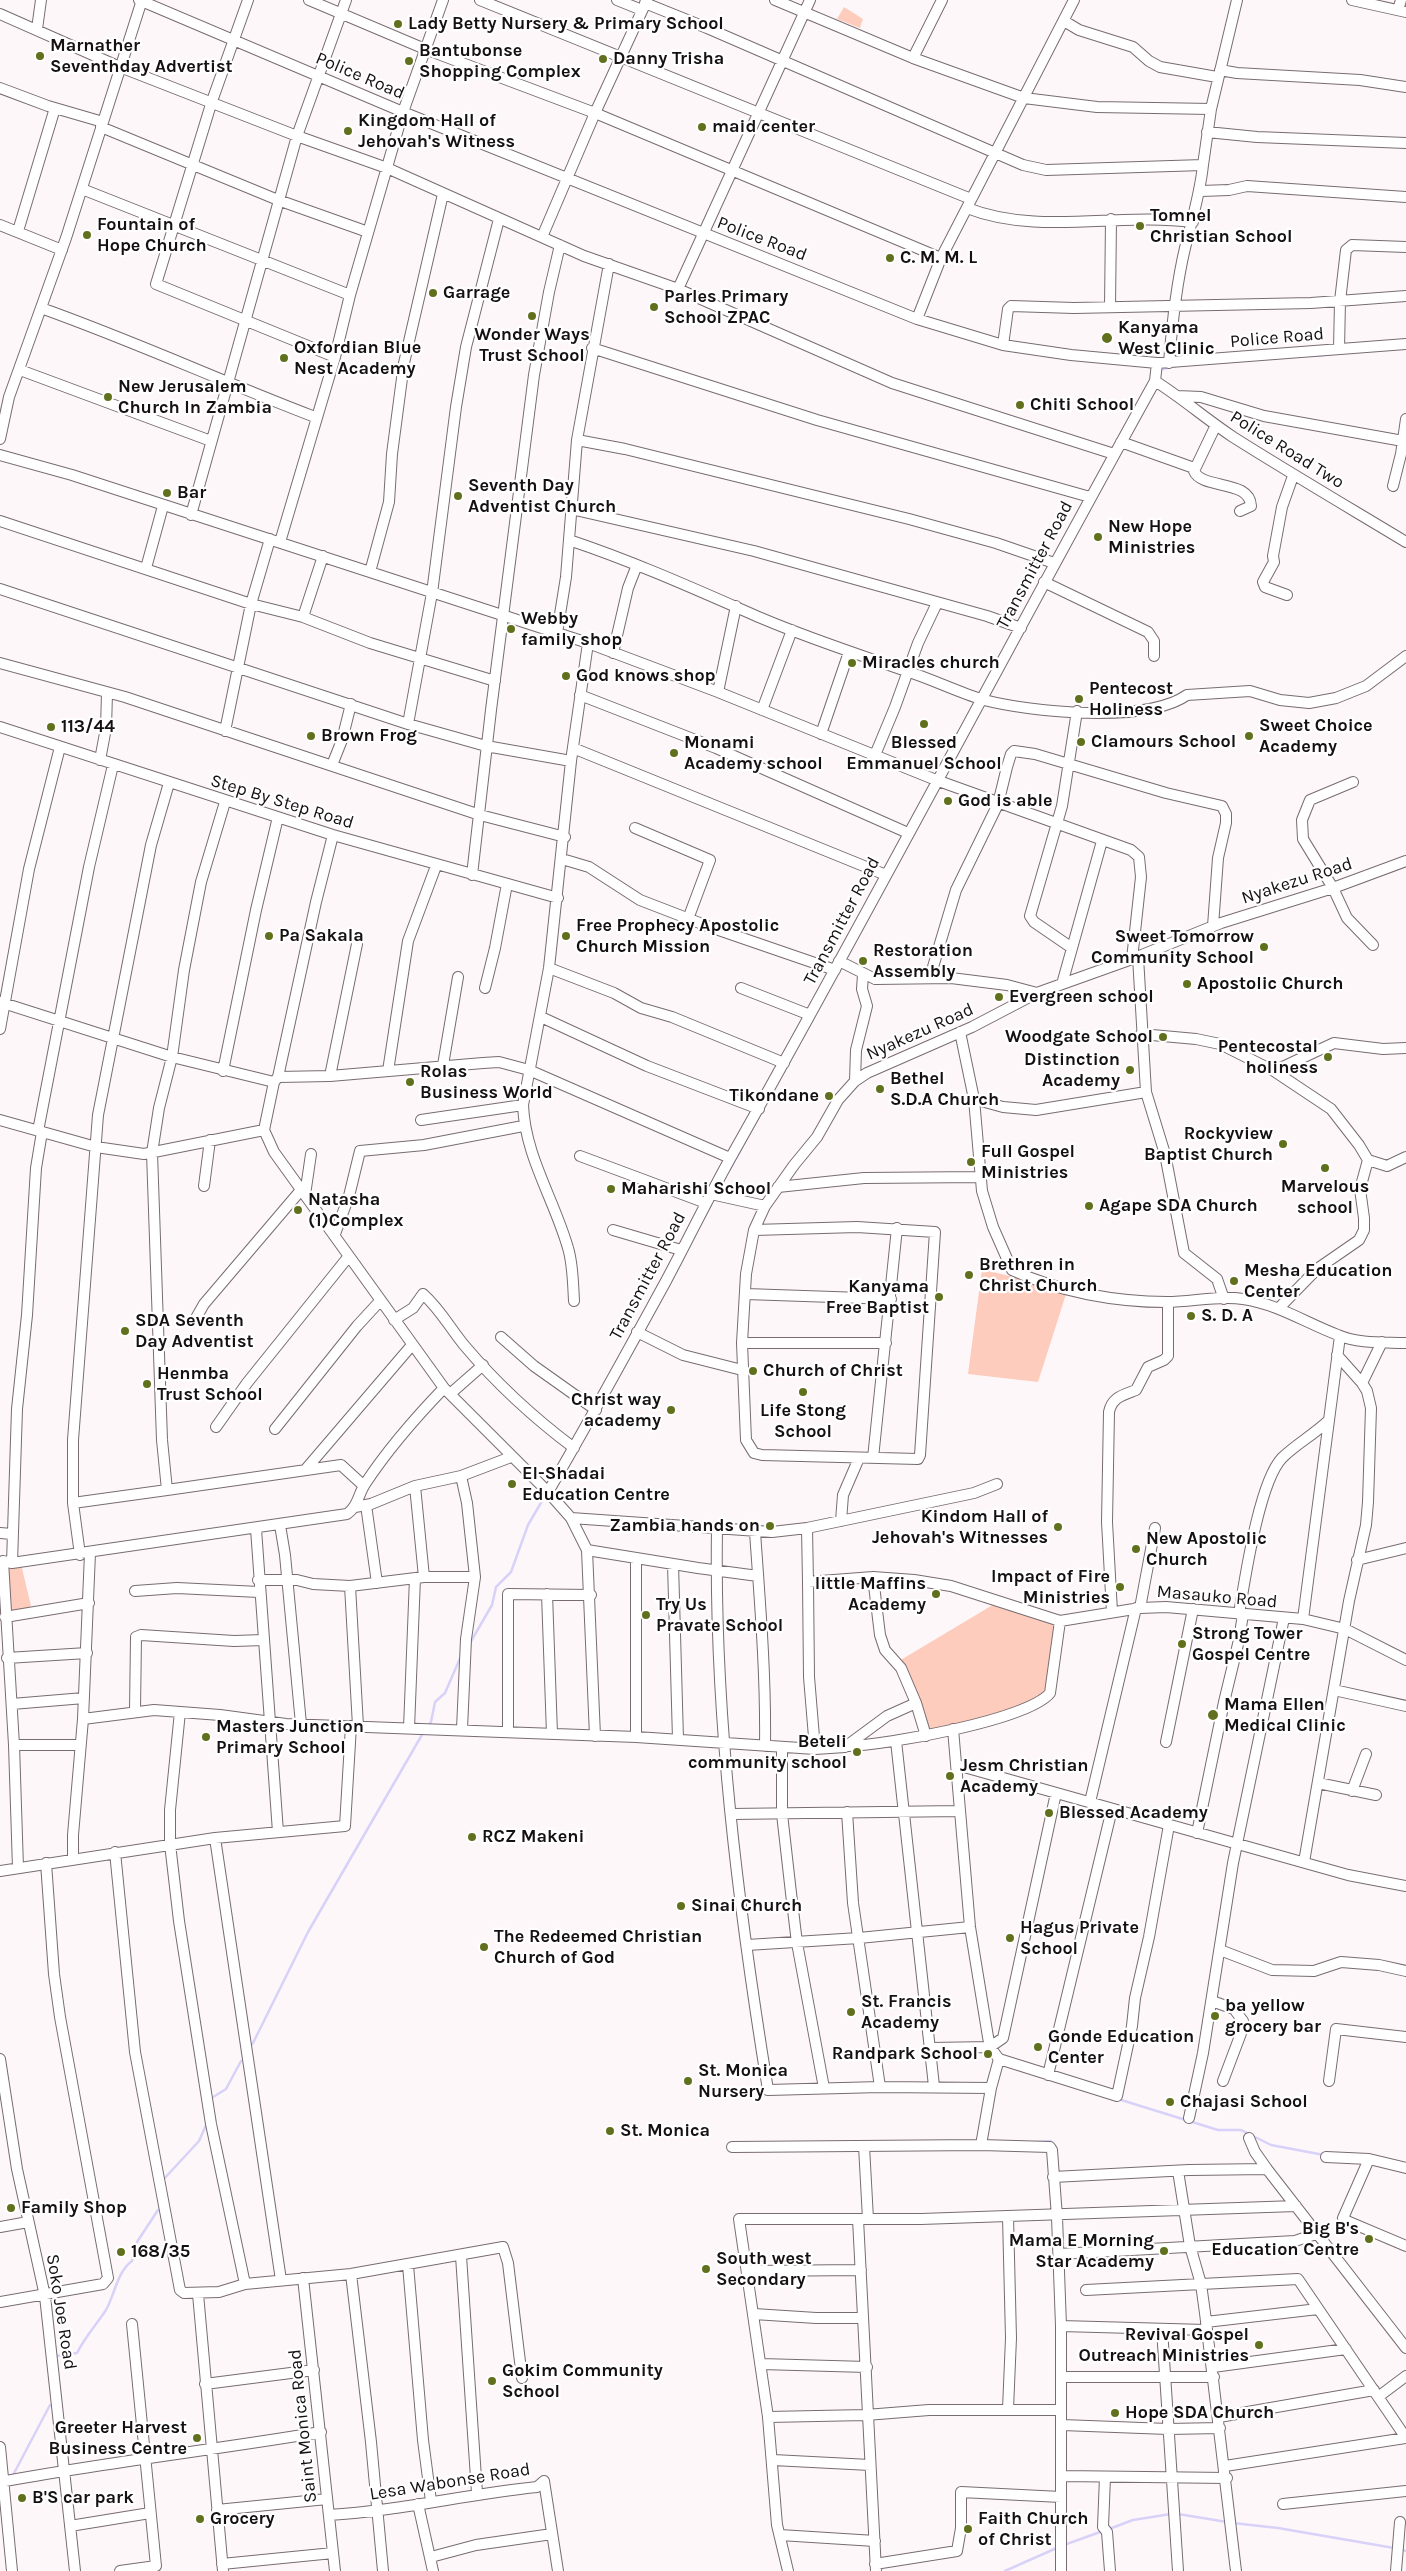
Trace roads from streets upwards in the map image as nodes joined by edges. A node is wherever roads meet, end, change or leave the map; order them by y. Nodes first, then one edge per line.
1 (41, 0) edge
2 (141, 0) edge
3 (248, 0) edge
4 (309, 0) edge
5 (346, 0) edge
6 (443, 0) edge
7 (480, 0) edge
8 (617, 0) edge
9 (775, 0) edge
10 (810, 0) edge
11 (942, 0) edge
12 (1074, 0) edge
13 (1237, 0) edge
14 (1352, 0) edge
15 (645, 4) edge
16 (1402, 7) edge
17 (805, 11) junction
18 (342, 13) junction
19 (0, 14) edge
20 (1064, 21) junction
21 (37, 29) junction
22 (234, 40) junction
23 (425, 49) junction
24 (622, 56) junction
25 (913, 58) junction
26 (782, 60) junction
27 (120, 66) junction
28 (1218, 74) junction
29 (318, 76) junction
30 (1406, 87) edge
31 (0, 88) edge
32 (1024, 98) junction
33 (212, 101) junction
34 (55, 108) junction
35 (1211, 109) junction
36 (403, 112) junction
37 (757, 112) junction
38 (595, 113) junction
39 (102, 124) junction
40 (1207, 132) junction
41 (297, 136) junction
42 (1406, 143) edge
43 (996, 153) junction
44 (194, 164) junction
45 (1203, 165) junction
46 (387, 168) junction
47 (732, 169) junction
48 (568, 177) junction
49 (82, 189) junction
50 (1200, 191) junction
51 (444, 194) junction
52 (1406, 197) edge
53 (278, 200) junction
54 (969, 204) junction
55 (499, 219) junction
56 (1111, 220) junction
57 (1193, 222) junction
58 (174, 224) junction
59 (0, 225) edge
60 (18, 232) junction
61 (368, 232) junction
62 (703, 234) junction
63 (542, 237) junction
64 (560, 245) junction
65 (1406, 247) edge
66 (62, 250) junction
67 (942, 258) junction
68 (261, 260) junction
69 (609, 264) junction
70 (678, 289) junction
71 (350, 295) junction
72 (1406, 296) edge
73 (1340, 301) junction
74 (1174, 305) junction
75 (1110, 307) junction
76 (41, 308) junction
77 (917, 318) junction
78 (244, 321) junction
79 (1406, 344) edge
80 (1003, 345) junction
81 (592, 348) junction
82 (1339, 349) junction
83 (335, 358) junction
84 (1157, 363) junction
85 (1169, 363) junction
86 (20, 370) junction
87 (1155, 381) junction
88 (227, 384) junction
89 (1178, 396) junction
90 (315, 417) junction
91 (1406, 419) edge
92 (1216, 425) junction
93 (0, 439) edge
94 (577, 440) junction
95 (1403, 440) junction
96 (211, 441) junction
97 (1121, 442) junction
98 (1114, 454) junction
99 (0, 455) edge
100 (1194, 468) junction
101 (1293, 476) junction
102 (1393, 486) dead end
103 (1090, 497) junction
104 (164, 506) junction
105 (570, 509) junction
106 (1240, 511) dead end
107 (191, 515) junction
108 (0, 521) edge
109 (569, 540) junction
110 (275, 541) junction
111 (1406, 542) edge
112 (323, 556) junction
113 (1054, 563) junction
114 (637, 565) junction
115 (146, 568) junction
116 (370, 572) junction
117 (1044, 582) junction
118 (0, 589) edge
119 (432, 592) junction
120 (1287, 595) dead end
121 (937, 603) junction
122 (251, 604) junction
123 (736, 606) junction
124 (303, 617) junction
125 (503, 617) junction
126 (1021, 628) junction
127 (792, 630) junction
128 (557, 633) junction
129 (588, 643) junction
130 (849, 652) junction
131 (613, 653) junction
132 (1154, 656) dead end
133 (1406, 656) edge
134 (419, 658) junction
135 (0, 663) edge
136 (239, 667) junction
137 (906, 671) junction
138 (495, 681) junction
139 (718, 692) junction
140 (107, 693) junction
141 (580, 695) junction
142 (983, 699) junction
143 (351, 704) junction
144 (762, 710) junction
145 (1077, 711) junction
146 (408, 724) junction
147 (1, 728) edge
148 (225, 731) junction
149 (822, 734) junction
150 (0, 740) edge
151 (486, 746) junction
152 (60, 747) junction
153 (572, 748) junction
154 (875, 755) junction
155 (100, 760) junction
156 (571, 762) junction
157 (113, 765) junction
158 (332, 765) junction
159 (1069, 765) junction
160 (936, 780) junction
161 (1353, 782) dead end
162 (169, 783) junction
163 (225, 802) junction
164 (998, 804) junction
165 (480, 815) junction
166 (278, 817) junction
167 (1057, 826) junction
168 (635, 828) dead end
169 (908, 833) junction
170 (333, 835) junction
171 (565, 837) junction
172 (1102, 841) junction
173 (562, 859) junction
174 (1406, 861) edge
175 (436, 866) junction
176 (472, 875) junction
177 (886, 875) junction
178 (507, 884) junction
179 (1333, 888) junction
180 (558, 898) junction
181 (688, 919) junction
182 (1213, 926) junction
183 (357, 944) dead end
184 (1374, 945) dead end
185 (1072, 948) junction
186 (1135, 958) junction
187 (837, 966) junction
188 (550, 968) junction
189 (863, 975) junction
190 (930, 976) junction
191 (458, 977) dead end
192 (1062, 984) junction
193 (485, 988) dead end
194 (741, 988) dead end
195 (1037, 992) junction
196 (2, 1003) edge
197 (810, 1015) junction
198 (541, 1017) junction
199 (59, 1022) junction
200 (0, 1029) edge
201 (960, 1032) junction
202 (1141, 1034) junction
203 (115, 1039) junction
204 (1406, 1048) edge
205 (172, 1057) junction
206 (784, 1063) junction
207 (443, 1065) junction
208 (529, 1070) junction
209 (223, 1071) junction
210 (388, 1071) junction
211 (1274, 1071) junction
212 (330, 1076) junction
213 (276, 1080) junction
214 (855, 1080) junction
215 (1146, 1092) junction
216 (974, 1099) junction
217 (523, 1104) junction
218 (759, 1110) junction
219 (0, 1120) edge
220 (421, 1120) dead end
221 (524, 1126) junction
222 (264, 1130) junction
223 (40, 1132) junction
224 (210, 1140) junction
225 (96, 1147) junction
226 (152, 1153) junction
227 (311, 1154) dead end
228 (580, 1156) dead end
229 (730, 1158) junction
230 (1406, 1158) edge
231 (1368, 1160) junction
232 (979, 1176) junction
233 (204, 1186) dead end
234 (778, 1187) junction
235 (303, 1192) junction
236 (709, 1198) junction
237 (765, 1206) junction
238 (897, 1228) junction
239 (613, 1230) dead end
240 (754, 1230) junction
241 (335, 1234) junction
242 (681, 1250) junction
243 (349, 1256) junction
244 (746, 1294) junction
245 (891, 1299) junction
246 (1224, 1299) junction
247 (380, 1301) junction
248 (574, 1301) dead end
249 (1168, 1302) junction
250 (1279, 1308) junction
251 (196, 1318) dead end
252 (394, 1320) junction
253 (637, 1332) junction
254 (1340, 1336) junction
255 (502, 1337) dead end
256 (1382, 1342) junction
257 (742, 1343) junction
258 (886, 1343) junction
259 (1406, 1343) edge
260 (412, 1344) junction
261 (1337, 1356) junction
262 (483, 1365) junction
263 (742, 1370) junction
264 (1362, 1383) junction
265 (447, 1391) junction
266 (596, 1410) junction
267 (1327, 1422) junction
268 (216, 1427) dead end
269 (275, 1428) dead end
270 (574, 1448) junction
271 (512, 1457) junction
272 (859, 1458) junction
273 (873, 1458) junction
274 (306, 1469) junction
275 (461, 1476) junction
276 (997, 1484) dead end
277 (364, 1486) junction
278 (415, 1486) junction
279 (167, 1490) junction
280 (548, 1492) junction
281 (73, 1503) junction
282 (366, 1505) junction
283 (355, 1507) junction
284 (571, 1518) junction
285 (841, 1521) junction
286 (280, 1525) junction
287 (807, 1528) junction
288 (1155, 1528) dead end
289 (256, 1529) junction
290 (717, 1530) junction
291 (755, 1532) junction
292 (0, 1533) edge
293 (12, 1534) junction
294 (1406, 1548) edge
295 (587, 1550) junction
296 (90, 1553) junction
297 (80, 1555) junction
298 (636, 1558) junction
299 (1357, 1560) junction
300 (5, 1562) edge
301 (673, 1564) junction
302 (716, 1571) junction
303 (758, 1576) junction
304 (419, 1577) junction
305 (475, 1577) junction
306 (873, 1577) junction
307 (287, 1579) junction
308 (258, 1580) junction
309 (808, 1582) junction
310 (377, 1583) junction
311 (350, 1586) junction
312 (135, 1591) dead end
313 (259, 1592) junction
314 (547, 1594) junction
315 (591, 1595) junction
316 (89, 1603) junction
317 (1138, 1608) junction
318 (1193, 1609) junction
319 (1112, 1612) junction
320 (1241, 1614) junction
321 (5, 1617) junction
322 (1284, 1618) junction
323 (1303, 1619) junction
324 (1060, 1621) junction
325 (1345, 1629) junction
326 (264, 1640) junction
327 (87, 1653) junction
328 (7, 1658) junction
329 (1406, 1660) edge
330 (1334, 1690) junction
331 (84, 1698) junction
332 (916, 1703) junction
333 (12, 1704) junction
334 (1406, 1706) edge
335 (135, 1711) junction
336 (180, 1712) junction
337 (83, 1718) junction
338 (271, 1723) junction
339 (301, 1724) junction
340 (354, 1726) junction
341 (409, 1728) junction
342 (462, 1729) junction
343 (953, 1729) junction
344 (508, 1731) junction
345 (552, 1734) junction
346 (595, 1736) junction
347 (926, 1736) junction
348 (636, 1737) junction
349 (678, 1739) junction
350 (896, 1741) junction
351 (1166, 1742) dead end
352 (724, 1743) junction
353 (14, 1745) junction
354 (80, 1745) junction
355 (765, 1746) junction
356 (846, 1747) junction
357 (782, 1748) junction
358 (814, 1749) junction
359 (1366, 1754) dead end
360 (957, 1765) junction
361 (1318, 1783) junction
362 (1352, 1790) junction
363 (1056, 1794) junction
364 (1376, 1795) dead end
365 (1090, 1802) junction
366 (1112, 1810) junction
367 (903, 1811) junction
368 (958, 1811) junction
369 (847, 1812) junction
370 (732, 1814) junction
371 (782, 1814) junction
372 (1169, 1825) junction
373 (278, 1832) junction
374 (1197, 1833) junction
375 (215, 1838) junction
376 (170, 1844) junction
377 (1237, 1844) junction
378 (115, 1852) junction
379 (74, 1858) junction
380 (1304, 1862) junction
381 (46, 1863) junction
382 (18, 1868) junction
383 (0, 1871) edge
384 (1406, 1886) edge
385 (970, 1927) junction
386 (916, 1932) junction
387 (859, 1938) junction
388 (797, 1943) junction
389 (747, 1945) junction
390 (1220, 1950) junction
391 (1406, 1971) edge
392 (1212, 2001) junction
393 (1406, 2037) edge
394 (990, 2047) junction
395 (931, 2048) junction
396 (999, 2059) junction
397 (0, 2065) edge
398 (1048, 2075) junction
399 (1224, 2081) dead end
400 (1329, 2081) dead end
401 (934, 2086) junction
402 (880, 2087) junction
403 (824, 2088) junction
404 (991, 2088) junction
405 (1189, 2118) dead end
406 (1249, 2138) dead end
407 (982, 2145) junction
408 (864, 2146) junction
409 (732, 2147) dead end
410 (1326, 2157) dead end
411 (1369, 2158) junction
412 (1406, 2168) edge
413 (1267, 2169) junction
414 (1178, 2171) junction
415 (1053, 2177) junction
416 (1296, 2206) junction
417 (1186, 2209) junction
418 (1057, 2214) junction
419 (1008, 2217) junction
420 (863, 2219) junction
421 (28, 2222) junction
422 (0, 2227) edge
423 (1316, 2234) junction
424 (1190, 2246) junction
425 (1406, 2246) edge
426 (1059, 2254) junction
427 (460, 2256) junction
428 (408, 2265) junction
429 (860, 2270) junction
430 (747, 2271) junction
431 (351, 2274) junction
432 (303, 2278) junction
433 (281, 2280) junction
434 (246, 2284) junction
435 (1201, 2284) junction
436 (1086, 2290) dead end
437 (198, 2294) junction
438 (45, 2296) junction
439 (0, 2302) edge
440 (1318, 2309) junction
441 (754, 2314) junction
442 (863, 2318) junction
443 (132, 2324) dead end
444 (1061, 2326) junction
445 (1206, 2326) junction
446 (1162, 2329) junction
447 (1406, 2348) edge
448 (1346, 2349) junction
449 (761, 2364) junction
450 (867, 2367) junction
451 (314, 2370) junction
452 (1213, 2372) junction
453 (1062, 2375) junction
454 (1406, 2376) edge
455 (522, 2378) dead end
456 (1166, 2378) junction
457 (205, 2384) junction
458 (1376, 2394) junction
459 (1008, 2409) junction
460 (1061, 2410) junction
461 (866, 2415) junction
462 (768, 2417) junction
463 (1219, 2423) junction
464 (1062, 2424) junction
465 (1168, 2429) junction
466 (321, 2432) junction
467 (1405, 2435) edge
468 (0, 2447) edge
469 (211, 2450) junction
470 (146, 2457) junction
471 (773, 2460) junction
472 (870, 2465) junction
473 (1225, 2466) junction
474 (63, 2471) junction
475 (1062, 2476) junction
476 (1105, 2477) junction
477 (1172, 2478) junction
478 (1227, 2478) junction
479 (2, 2482) edge
480 (1406, 2491) edge
481 (477, 2493) junction
482 (1061, 2497) junction
483 (327, 2499) junction
484 (431, 2501) junction
485 (418, 2504) junction
486 (1282, 2504) dead end
487 (217, 2510) junction
488 (378, 2510) junction
489 (150, 2512) junction
490 (329, 2516) junction
491 (1400, 2522) dead end
492 (70, 2526) junction
493 (552, 2534) junction
494 (780, 2535) junction
495 (875, 2540) junction
496 (333, 2553) junction
497 (431, 2556) junction
498 (157, 2568) edge
499 (222, 2568) edge
500 (876, 2568) edge
501 (12, 2571) edge
502 (76, 2571) edge
503 (120, 2571) edge
504 (335, 2571) edge
505 (383, 2571) edge
506 (433, 2571) edge
507 (558, 2571) edge
508 (788, 2571) edge
509 (1061, 2571) edge
510 (1110, 2571) edge
511 (1178, 2571) edge
512 (1236, 2571) edge
513 (1396, 2571) edge

1 - 21 street
2 - 22 street, Police Road
2 - 27 street
3 - 22 street
4 - 18 street
5 - 18 street
6 - 23 street
7 - 24 street
8 - 15 street
9 - 17 street
10 - 17 street
11 - 25 street
12 - 20 street
13 - 28 street
14 - 16 street
15 - 24 street
15 - 26 street
17 - 25 street
17 - 26 street
18 - 23 street
18 - 29 street
19 - 21 street
20 - 28 street
20 - 32 street
21 - 27 street
22 - 29 street, Police Road
22 - 33 street
23 - 36 street
23 - 38 street
24 - 37 street
24 - 38 street
25 - 32 street
26 - 37 street
26 - 43 street
27 - 33 street
27 - 39 street
28 - 30 street
28 - 35 street
29 - 36 street, Police Road
29 - 41 street
31 - 34 street
32 - 35 street
32 - 43 street
33 - 41 street
33 - 44 street
34 - 39 street
34 - 60 street
35 - 40 street
36 - 46 street
36 - 48 street, Police Road
37 - 47 street
37 - 54 street
38 - 47 street
38 - 48 street
39 - 44 street
39 - 49 street
40 - 42 street
40 - 45 street
41 - 46 street
41 - 53 street
43 - 45 street
43 - 54 street
44 - 53 street
44 - 58 street
45 - 50 street
46 - 51 street
46 - 61 street
47 - 62 street
47 - 67 street
48 - 62 street, Police Road
48 - 63 street
49 - 58 street
49 - 66 street
50 - 52 street
50 - 57 street
51 - 55 street
51 - 116 street
53 - 61 street
53 - 68 street
54 - 56 street
54 - 67 street
55 - 63 street
55 - 119 street
56 - 57 street
56 - 75 street
57 - 74 street
58 - 68 street
58 - 78 street
59 - 60 street
60 - 66 street
61 - 71 street
62 - 70 street
62 - 77 street, Police Road
63 - 64 street
64 - 69 street
64 - 125 street
65 - 73 street
66 - 76 street
67 - 77 street
68 - 71 street
68 - 78 street
69 - 70 street
69 - 81 street
70 - 98 street
71 - 83 street
72 - 73 street
73 - 74 street
73 - 82 street
74 - 75 street
74 - 85 street
75 - 80 street
76 - 86 street
76 - 88 street
77 - 80 street, Police Road
78 - 83 street
78 - 88 street
79 - 82 street, Police Road
80 - 84 street, Police Road
81 - 94 street
81 - 103 street
82 - 85 street, Police Road
83 - 90 street
84 - 85 street, Police Road
84 - 87 street, Transmitter Road
86 - 93 street
86 - 96 street
87 - 89 street, Police Road Two
87 - 97 street, Transmitter Road
88 - 90 street
88 - 96 street
89 - 92 street, Police Road Two
89 - 95 street
90 - 110 street
91 - 95 street
92 - 100 street
92 - 101 street, Police Road Two
94 - 105 street
94 - 113 street
95 - 102 street
96 - 107 street
97 - 98 street, Transmitter Road
97 - 100 street
98 - 103 street, Transmitter Road
99 - 104 street
100 - 106 street
101 - 111 street, Police Road Two
101 - 120 street
103 - 113 street, Transmitter Road
104 - 107 street
104 - 115 street
105 - 109 street
105 - 121 street
107 - 110 street
108 - 115 street
109 - 114 street
109 - 128 street
110 - 112 street
110 - 122 street
112 - 116 street
112 - 124 street
113 - 117 street, Transmitter Road
114 - 123 street
114 - 131 street
115 - 122 street
116 - 119 street
117 - 126 street, Transmitter Road
117 - 132 street
118 - 136 street
119 - 125 street
119 - 134 street
121 - 126 street
121 - 137 street
122 - 124 street
122 - 136 street
123 - 127 street
123 - 139 street
124 - 134 street
125 - 128 street
125 - 138 street
126 - 142 street, Transmitter Road
127 - 130 street
127 - 144 street
128 - 129 street
129 - 131 street
129 - 141 street
130 - 137 street
130 - 149 street
131 - 139 street
133 - 145 street
134 - 138 street
134 - 146 street
135 - 140 street
136 - 143 street
136 - 148 street
137 - 142 street
137 - 154 street
138 - 151 street
139 - 144 street
140 - 148 street
140 - 155 street
141 - 153 street
141 - 169 street
142 - 145 street
142 - 160 street, Transmitter Road
143 - 146 street
143 - 158 street
144 - 149 street
145 - 159 street
146 - 151 street
147 - 150 street
147 - 152 street, Step By Step Road
148 - 158 street
149 - 154 street
151 - 156 street
151 - 165 street
152 - 155 street, Step By Step Road
152 - 196 street
153 - 156 street
153 - 177 street
154 - 160 street
155 - 157 street, Step By Step Road
156 - 171 street
157 - 162 street, Step By Step Road
157 - 199 street
158 - 165 street
159 - 164 street
159 - 167 street
159 - 182 street
160 - 164 street
160 - 169 street, Transmitter Road
161 - 179 street
162 - 163 street, Step By Step Road
162 - 203 street
163 - 166 street, Step By Step Road
163 - 205 street
164 - 167 street
164 - 190 street
165 - 171 street
165 - 176 street
166 - 170 street, Step By Step Road
166 - 209 street
167 - 172 street
167 - 185 street
168 - 181 street
169 - 177 street, Transmitter Road
170 - 175 street, Step By Step Road
170 - 213 street
171 - 173 street
172 - 185 street
172 - 186 street
173 - 180 street
173 - 181 street
174 - 179 street, Nyakezu Road
175 - 176 street, Step By Step Road
175 - 210 street
176 - 178 street, Step By Step Road
177 - 187 street, Transmitter Road
178 - 180 street, Step By Step Road
178 - 193 street
179 - 182 street, Nyakezu Road
179 - 184 street
180 - 188 street
181 - 187 street
182 - 186 street, Nyakezu Road
183 - 212 street
185 - 192 street
186 - 192 street, Nyakezu Road
186 - 202 street
187 - 189 street
187 - 197 street, Transmitter Road
188 - 198 street
188 - 206 street
189 - 190 street
189 - 214 street
190 - 195 street
191 - 207 street
192 - 195 street, Nyakezu Road
194 - 197 street
195 - 201 street, Nyakezu Road
196 - 199 street
196 - 200 street
197 - 206 street, Transmitter Road
198 - 208 street
198 - 218 street
199 - 203 street
199 - 223 street
201 - 214 street, Nyakezu Road
201 - 216 street
202 - 211 street
202 - 215 street
203 - 205 street
203 - 225 street
204 - 211 street
205 - 209 street
205 - 226 street
206 - 218 street, Transmitter Road
207 - 208 street
207 - 210 street
208 - 217 street
208 - 229 street
209 - 213 street
210 - 212 street
211 - 231 street
212 - 213 street
213 - 222 street
214 - 234 street, Nyakezu Road
215 - 216 street
215 - 246 street
216 - 232 street
217 - 220 street
217 - 221 street
218 - 229 street, Transmitter Road
219 - 223 street
221 - 241 street
221 - 248 street
222 - 224 street
222 - 235 street
223 - 225 street
223 - 293 street
224 - 226 street
224 - 233 street
225 - 226 street
225 - 281 street
226 - 279 street
227 - 235 street
228 - 236 street
229 - 236 street, Transmitter Road
230 - 231 street
231 - 250 street
232 - 234 street
232 - 249 street
234 - 237 street, Nyakezu Road
235 - 241 street
235 - 251 street
236 - 237 street
236 - 242 street, Transmitter Road
237 - 240 street, Nyakezu Road
238 - 240 street
238 - 245 street
238 - 273 street
239 - 242 street
240 - 244 street, Nyakezu Road
241 - 243 street
242 - 253 street, Transmitter Road
243 - 247 street
243 - 268 street
244 - 245 street
244 - 257 street, Nyakezu Road
245 - 258 street
246 - 249 street
246 - 250 street
247 - 252 street
247 - 269 street
249 - 319 street
250 - 254 street
252 - 260 street
252 - 262 street
253 - 263 street
253 - 266 street, Transmitter Road
254 - 256 street
254 - 261 street
255 - 266 street
256 - 259 street
256 - 264 street
257 - 258 street
257 - 263 street, Nyakezu Road
258 - 273 street
260 - 265 street
260 - 274 street
261 - 264 street
261 - 267 street
262 - 265 street
262 - 270 street
263 - 272 street, Nyakezu Road
264 - 299 street
265 - 271 street
265 - 277 street
266 - 270 street, Transmitter Road
267 - 320 street
267 - 323 street
270 - 280 street, Transmitter Road
271 - 275 street
271 - 280 street
272 - 273 street
272 - 285 street
274 - 277 street
274 - 279 street
275 - 278 street
275 - 305 street
276 - 285 street
277 - 283 street
278 - 282 street
278 - 304 street
279 - 281 street
280 - 284 street
281 - 297 street
282 - 283 street
282 - 310 street
283 - 286 street
284 - 290 street
284 - 295 street
285 - 287 street
286 - 289 street
286 - 307 street
287 - 291 street
287 - 309 street
288 - 317 street
289 - 296 street
289 - 308 street
290 - 291 street
290 - 302 street
291 - 303 street
292 - 293 street
293 - 300 street
294 - 299 street
295 - 298 street
295 - 315 street
296 - 297 street
296 - 316 street
297 - 300 street
298 - 301 street
298 - 348 street
299 - 325 street
300 - 321 street
301 - 302 street
301 - 349 street
302 - 303 street
302 - 352 street
303 - 355 street
304 - 305 street
304 - 310 street
304 - 341 street
305 - 342 street
306 - 309 street, Masauko Road
306 - 324 street, Masauko Road
306 - 332 street
307 - 308 street
307 - 311 street
307 - 339 street
308 - 313 street
309 - 358 street
310 - 311 street
311 - 340 street
312 - 313 street
313 - 326 street
314 - 315 street
314 - 344 street
314 - 345 street
315 - 346 street
316 - 321 street
316 - 327 street
317 - 318 street, Masauko Road
317 - 319 street, Masauko Road
317 - 365 street
318 - 320 street, Masauko Road
318 - 351 street
319 - 324 street, Masauko Road
320 - 322 street, Masauko Road
320 - 374 street
321 - 328 street
322 - 323 street, Masauko Road
322 - 377 street
323 - 325 street, Masauko Road
324 - 343 street
325 - 329 street, Masauko Road
325 - 330 street
326 - 335 street
326 - 338 street
327 - 328 street
327 - 331 street
328 - 333 street
330 - 334 street
330 - 361 street
331 - 333 street
331 - 337 street
332 - 347 street
332 - 356 street
333 - 353 street
335 - 336 street
335 - 337 street
336 - 338 street
336 - 376 street
337 - 354 street
338 - 339 street
338 - 373 street
339 - 340 street
340 - 341 street
340 - 373 street
341 - 342 street
342 - 344 street
343 - 347 street
343 - 360 street
344 - 345 street
345 - 346 street
346 - 348 street
347 - 350 street
348 - 349 street
349 - 352 street
350 - 356 street
350 - 367 street
352 - 355 street
352 - 370 street
353 - 354 street
353 - 382 street
354 - 379 street
355 - 357 street
356 - 358 street
357 - 358 street
357 - 371 street
359 - 362 street
360 - 363 street
360 - 368 street
361 - 362 street
361 - 380 street
362 - 364 street
363 - 365 street
363 - 394 street
365 - 366 street
366 - 372 street
366 - 398 street
367 - 368 street
367 - 369 street
367 - 386 street
368 - 385 street
369 - 371 street
369 - 387 street
370 - 371 street
370 - 389 street
371 - 388 street
372 - 374 street
372 - 398 street
373 - 375 street
374 - 377 street
375 - 376 street
375 - 433 street
376 - 378 street
376 - 434 street
377 - 380 street
377 - 390 street
378 - 379 street
378 - 437 street
379 - 381 street
380 - 384 street
381 - 382 street
381 - 438 street
382 - 383 street
385 - 386 street
385 - 394 street
386 - 387 street
386 - 395 street
387 - 388 street
387 - 402 street
388 - 389 street
388 - 403 street
389 - 403 street
390 - 391 street
390 - 392 street
392 - 399 street
392 - 405 street
393 - 400 street
394 - 395 street
394 - 396 street
395 - 401 street
396 - 398 street
396 - 404 street
397 - 421 street, Soko Joe Road
401 - 402 street
401 - 404 street
402 - 403 street
404 - 407 street
406 - 413 street
407 - 408 street
407 - 415 street
408 - 409 street
408 - 420 street
410 - 411 street
411 - 412 street
411 - 425 street
413 - 414 street
413 - 416 street
414 - 415 street
414 - 417 street
415 - 418 street
416 - 417 street
416 - 423 street
417 - 418 street
417 - 424 street
418 - 419 street
418 - 426 street
419 - 420 street
419 - 459 street
420 - 429 street
420 - 430 street
421 - 422 street
421 - 438 street, Soko Joe Road
423 - 424 street
423 - 447 street
424 - 426 street
424 - 435 street
426 - 444 street
427 - 428 street
427 - 455 street
427 - 481 street
428 - 431 street
428 - 484 street
429 - 430 street
429 - 442 street
430 - 441 street
431 - 432 street
431 - 488 street
432 - 433 street
432 - 451 street, Saint Monica Road
433 - 434 street
434 - 437 street
435 - 436 street
435 - 440 street
435 - 445 street
437 - 457 street
438 - 439 street
438 - 474 street, Soko Joe Road
440 - 445 street
440 - 448 street
441 - 442 street
441 - 449 street
442 - 450 street
443 - 470 street
444 - 446 street
444 - 453 street
445 - 446 street
445 - 452 street
446 - 456 street
448 - 452 street
448 - 458 street
449 - 450 street
449 - 462 street
450 - 461 street
451 - 457 street
451 - 466 street, Saint Monica Road
452 - 456 street
452 - 463 street
453 - 456 street
453 - 460 street
454 - 458 street
456 - 465 street
457 - 469 street
458 - 463 street
458 - 467 street
459 - 460 street
459 - 461 street
460 - 464 street
461 - 462 street
461 - 472 street
462 - 471 street
463 - 465 street
463 - 473 street
464 - 465 street
464 - 475 street
465 - 477 street
466 - 469 street
466 - 483 street, Saint Monica Road
467 - 473 street
468 - 479 street
469 - 470 street
469 - 487 street
470 - 474 street
470 - 489 street
471 - 472 street
471 - 494 street
472 - 495 street
473 - 478 street
474 - 479 street
474 - 492 street, Soko Joe Road
475 - 476 street
475 - 482 street
476 - 477 street
476 - 510 street
477 - 478 street
477 - 511 street
478 - 512 street
479 - 501 street
480 - 486 street
481 - 484 street, Lesa Wabonse Road
481 - 493 street, Lesa Wabonse Road
482 - 500 street
482 - 509 street
483 - 487 street
483 - 490 street, Saint Monica Road
484 - 485 street, Lesa Wabonse Road
485 - 488 street, Lesa Wabonse Road
485 - 497 street
487 - 499 street
488 - 490 street, Lesa Wabonse Road
488 - 505 street
489 - 492 street
489 - 498 street
490 - 496 street, Saint Monica Road
491 - 513 street
492 - 502 street, Soko Joe Road
493 - 497 street
493 - 507 street, Lesa Wabonse Road
494 - 495 street
494 - 508 street
495 - 500 street
496 - 499 street
496 - 504 street, Saint Monica Road
497 - 506 street
498 - 503 street

